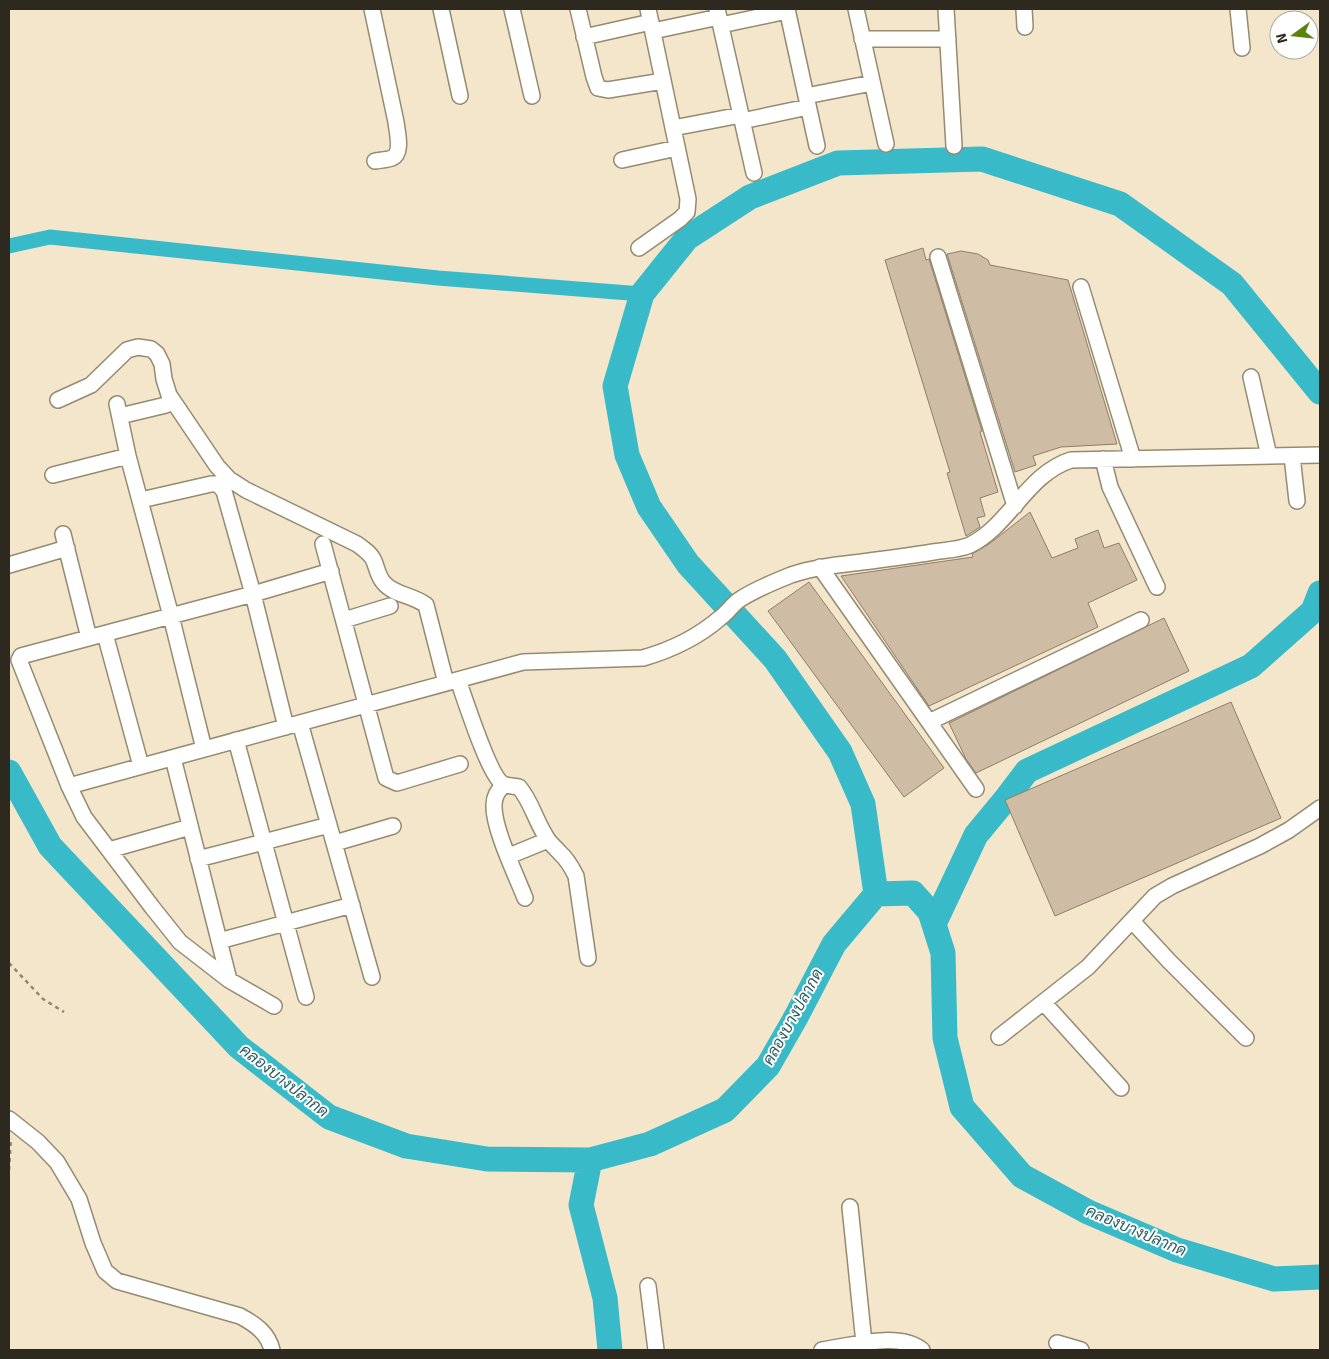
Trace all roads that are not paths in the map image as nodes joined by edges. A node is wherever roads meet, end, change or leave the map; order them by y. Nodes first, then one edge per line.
1 (372, 9) edge
2 (441, 9) edge
3 (512, 9) edge
4 (578, 9) edge
5 (856, 9) edge
6 (946, 9) edge
7 (1024, 9) edge
8 (1238, 9) edge
9 (787, 10) edge
10 (719, 17) edge
11 (650, 21) edge
12 (1025, 27) dead end
13 (584, 37) junction
14 (862, 39) junction
15 (948, 39) junction
16 (1242, 48) dead end
17 (663, 81) junction
18 (872, 83) junction
19 (460, 96) dead end
20 (532, 96) dead end
21 (807, 102) junction
22 (742, 118) junction
23 (673, 128) junction
24 (886, 144) dead end
25 (817, 146) dead end
26 (954, 146) dead end
27 (678, 148) junction
28 (622, 160) dead end
29 (375, 161) dead end
30 (754, 174) dead end
31 (639, 248) dead end
32 (938, 257) dead end
33 (1081, 287) dead end
34 (1251, 377) dead end
35 (58, 400) dead end
36 (166, 405) dead end
37 (1320, 455) edge
38 (128, 456) junction
39 (1269, 456) junction
40 (1292, 456) junction
41 (1133, 458) junction
42 (1103, 459) junction
43 (53, 475) dead end
44 (140, 500) junction
45 (1297, 501) dead end
46 (1015, 506) junction
47 (323, 544) dead end
48 (9, 565) edge
49 (820, 566) junction
50 (331, 571) junction
51 (1157, 587) dead end
52 (253, 594) junction
53 (390, 606) dead end
54 (171, 616) junction
55 (344, 620) junction
56 (1141, 620) dead end
57 (105, 634) junction
58 (89, 638) junction
59 (452, 682) junction
60 (367, 706) junction
61 (929, 722) junction
62 (293, 725) junction
63 (236, 740) junction
64 (204, 749) junction
65 (173, 758) junction
66 (460, 764) dead end
67 (141, 766) junction
68 (504, 785) junction
69 (69, 786) junction
70 (976, 789) dead end
71 (1320, 808) edge
72 (330, 825) junction
73 (393, 826) dead end
74 (190, 827) junction
75 (548, 840) junction
76 (264, 842) junction
77 (335, 842) junction
78 (109, 850) junction
79 (509, 856) junction
80 (198, 859) junction
81 (525, 898) dead end
82 (352, 905) junction
83 (1132, 921) junction
84 (286, 922) junction
85 (219, 941) junction
86 (588, 958) dead end
87 (372, 977) dead end
88 (229, 980) junction
89 (306, 996) dead end
90 (1044, 1003) junction
91 (274, 1006) dead end
92 (999, 1037) dead end
93 (1246, 1038) dead end
94 (1121, 1088) dead end
95 (10, 1121) edge
96 (850, 1207) dead end
97 (648, 1286) dead end
98 (864, 1343) junction
99 (1057, 1343) dead end
100 (272, 1350) edge
101 (656, 1350) edge
102 (822, 1350) edge
103 (922, 1350) edge
104 (1081, 1350) edge

1 - 29 street
2 - 19 street
3 - 20 street
4 - 13 street
5 - 14 street
6 - 15 street
7 - 12 street
8 - 16 street
9 - 10 street
9 - 21 street
10 - 11 street
10 - 22 street
11 - 13 street
11 - 17 street
13 - 17 street
14 - 15 street
14 - 18 street
15 - 26 street
17 - 23 street
18 - 21 street
18 - 24 street
21 - 22 street
21 - 25 street
22 - 23 street
22 - 30 street
23 - 27 street
27 - 28 street
27 - 31 street
32 - 46 street
33 - 41 street
34 - 39 street
35 - 59 street
36 - 38 street
37 - 40 street
38 - 43 street
38 - 44 street
39 - 40 street
39 - 41 street
40 - 45 street
41 - 42 street
42 - 46 street
42 - 51 street
44 - 52 street
44 - 54 street
46 - 49 street
47 - 50 street
48 - 58 street
49 - 59 street
49 - 61 street
50 - 52 street
50 - 55 street
52 - 54 street
52 - 62 street
53 - 55 street
54 - 57 street
54 - 64 street
55 - 60 street
56 - 61 street
57 - 58 street
57 - 67 street
58 - 69 street
59 - 60 street
59 - 68 street
60 - 62 street
60 - 66 street
61 - 70 street
62 - 63 street
62 - 72 street
63 - 64 street
63 - 76 street
64 - 65 street
65 - 67 street
65 - 74 street
67 - 69 street
68 - 75 street
68 - 79 street
69 - 78 street
71 - 83 street
72 - 76 street
72 - 77 street
73 - 77 street
74 - 78 street
74 - 80 street
75 - 79 street
75 - 86 street
76 - 80 street
76 - 84 street
77 - 82 street
78 - 88 street
79 - 81 street
80 - 85 street
82 - 84 street
82 - 87 street
83 - 90 street
83 - 93 street
84 - 85 street
84 - 89 street
85 - 88 street
88 - 91 street
90 - 92 street
90 - 94 street
95 - 100 street
96 - 98 street
97 - 101 street
98 - 102 street
98 - 103 street
99 - 104 street

